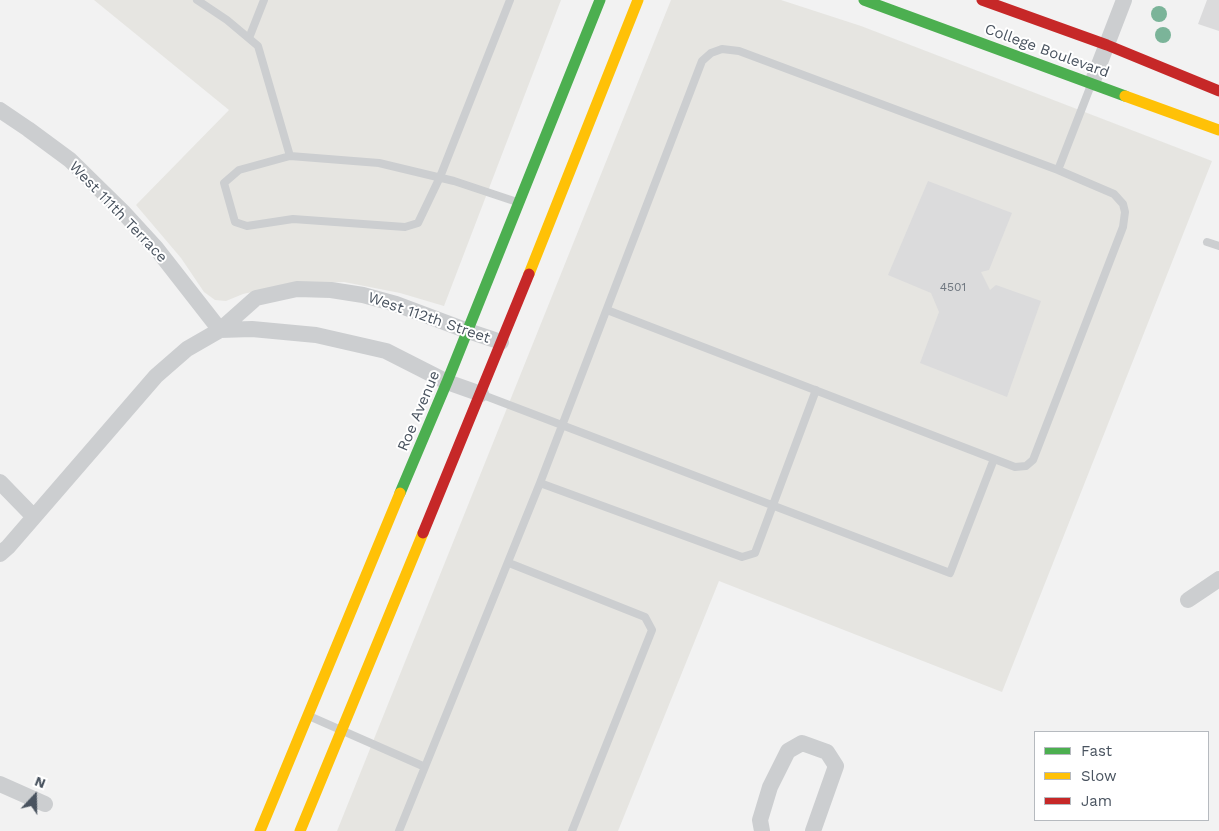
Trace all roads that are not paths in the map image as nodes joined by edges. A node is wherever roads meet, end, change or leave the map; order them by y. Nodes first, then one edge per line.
1 (197, 0) edge
2 (264, 0) edge
3 (510, 0) edge
4 (600, 0) edge
5 (638, 0) edge
6 (864, 0) edge
7 (982, 0) edge
8 (1124, 0) edge
9 (249, 38) junction
10 (1107, 45) junction
11 (1092, 83) junction
12 (1219, 92) edge
13 (0, 110) edge
14 (1219, 130) edge
15 (290, 156) junction
16 (1058, 170) junction
17 (440, 177) junction
18 (519, 203) junction
19 (1207, 242) dead end
20 (1219, 246) edge
21 (607, 310) junction
22 (220, 330) junction
23 (468, 331) junction
24 (501, 342) junction
25 (447, 382) junction
26 (816, 390) junction
27 (481, 394) junction
28 (562, 426) junction
29 (994, 459) junction
30 (0, 482) edge
31 (540, 483) junction
32 (773, 506) junction
33 (34, 517) junction
34 (0, 554) edge
35 (509, 563) junction
36 (1219, 580) edge
37 (1188, 600) dead end
38 (307, 715) junction
39 (342, 731) junction
40 (425, 767) junction
41 (0, 784) edge
42 (45, 804) dead end
43 (260, 831) edge
44 (300, 831) edge
45 (399, 831) edge
46 (572, 831) edge
47 (762, 831) edge
48 (813, 831) edge

1 - 9 lane
2 - 9 lane
3 - 17 lane
4 - 18 main road, Roe Avenue
5 - 24 main road
6 - 11 main road, College Boulevard
7 - 10 main road, College Boulevard
8 - 10 street
9 - 15 lane
10 - 11 street
10 - 12 main road, College Boulevard
11 - 14 main road, College Boulevard
11 - 16 lane
13 - 22 street, West 111th Terrace
15 - 17 lane
15 - 17 lane
16 - 21 lane
16 - 29 lane
17 - 18 lane
18 - 23 main road, Roe Avenue
19 - 20 lane
21 - 26 lane
21 - 28 lane
22 - 23 street, West 112th Street
22 - 25 street, West 112th Street
22 - 33 street, West 112th Street
23 - 24 street, West 112th Street
23 - 25 main road, Roe Avenue
24 - 27 main road
25 - 27 street, West 112th Street
25 - 38 main road, Roe Avenue
26 - 29 lane
26 - 32 lane
27 - 28 lane
27 - 39 main road
28 - 31 lane
28 - 32 lane
29 - 32 lane
30 - 33 street
31 - 32 lane
31 - 35 lane
33 - 34 street, West 112th Street
35 - 40 lane
35 - 46 lane
36 - 37 street
38 - 39 lane
38 - 43 main road, Roe Avenue
39 - 40 lane
39 - 44 main road
40 - 45 lane
41 - 42 street
47 - 48 street

